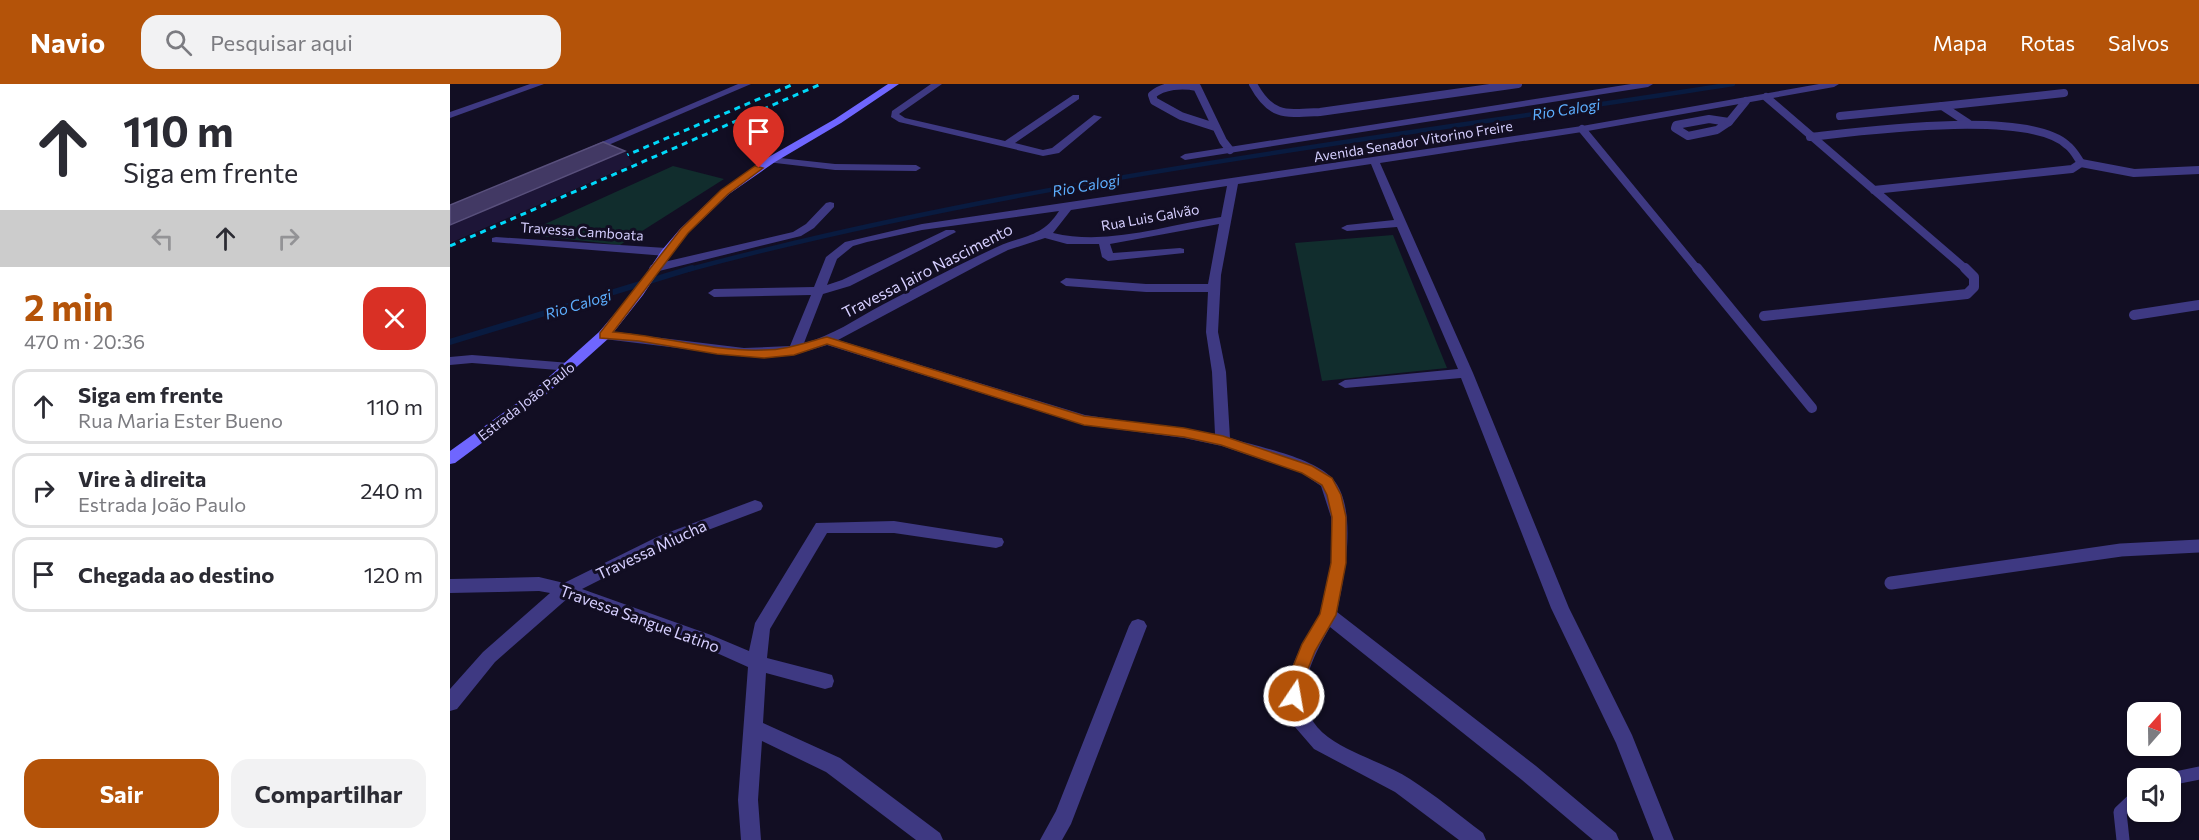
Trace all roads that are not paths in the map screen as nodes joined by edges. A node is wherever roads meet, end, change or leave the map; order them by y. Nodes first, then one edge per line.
1 (539, 84) edge
2 (746, 84) edge
3 (894, 84) edge
4 (938, 84) edge
5 (1254, 84) edge
6 (1518, 84) edge
7 (1648, 84) edge
8 (1834, 84) edge
9 (2064, 93) dead end
10 (1076, 97) dead end
11 (1766, 97) junction
12 (1746, 101) junction
13 (1942, 106) junction
14 (450, 115) edge
15 (1840, 116) dead end
16 (1097, 117) dead end
17 (1729, 122) junction
18 (1969, 123) junction
19 (1215, 127) junction
20 (1582, 129) junction
21 (1810, 137) junction
22 (1006, 145) junction
23 (1230, 150) junction
24 (578, 154) edge
25 (1185, 157) dead end
26 (771, 160) junction
27 (1374, 160) junction
28 (2081, 163) junction
29 (916, 168) dead end
30 (2199, 170) edge
31 (1233, 182) junction
32 (1874, 190) junction
33 (830, 205) dead end
34 (1067, 207) junction
35 (1225, 220) junction
36 (1399, 223) junction
37 (1347, 228) dead end
38 (950, 232) dead end
39 (1045, 235) junction
40 (496, 240) dead end
41 (1104, 241) junction
42 (1180, 251) dead end
43 (666, 252) junction
44 (652, 272) junction
45 (1066, 282) dead end
46 (1214, 288) junction
47 (819, 291) junction
48 (714, 293) dead end
49 (2199, 305) edge
50 (2134, 315) dead end
51 (1764, 316) dead end
52 (604, 335) junction
53 (827, 340) junction
54 (794, 351) junction
55 (450, 361) edge
56 (570, 367) junction
57 (1466, 373) junction
58 (1344, 384) dead end
59 (1812, 408) dead end
60 (1223, 441) junction
61 (450, 459) edge
62 (755, 506) dead end
63 (996, 542) dead end
64 (2199, 546) edge
65 (1891, 583) dead end
66 (450, 586) edge
67 (565, 590) junction
68 (1328, 615) junction
69 (1138, 626) dead end
70 (757, 663) junction
71 (825, 681) dead end
72 (450, 703) edge
73 (754, 728) junction
74 (2199, 773) edge
75 (2181, 777) edge
76 (2127, 805) edge
77 (751, 840) edge
78 (933, 840) edge
79 (1050, 840) edge
80 (1476, 840) edge
81 (1609, 840) edge
82 (1664, 840) edge
83 (2123, 840) edge

1 - 14 street
2 - 24 street
3 - 26 main road, Estrada João Paulo
4 - 22 street
5 - 6 lane
7 - 23 street, Avenida Senador Vitorino Freire
8 - 11 street, Avenida Senador Vitorino Freire
9 - 13 lane
10 - 22 street
11 - 12 street, Avenida Senador Vitorino Freire
11 - 21 lane
12 - 17 lane
12 - 20 street, Avenida Senador Vitorino Freire
13 - 15 lane
13 - 18 lane
16 - 22 street
17 - 17 lane
18 - 21 lane
18 - 28 lane
19 - 19 lane
19 - 23 lane
20 - 27 street, Avenida Senador Vitorino Freire
20 - 59 lane
21 - 32 lane
23 - 25 street, Avenida Senador Vitorino Freire
26 - 29 street
26 - 43 main road, Estrada João Paulo
27 - 31 street, Avenida Senador Vitorino Freire
27 - 36 street
28 - 30 lane
28 - 32 lane
31 - 34 street, Avenida Senador Vitorino Freire
31 - 35 street
32 - 51 lane
33 - 44 street
34 - 39 street
34 - 47 street, Avenida Senador Vitorino Freire
35 - 41 street, Rua Luis Galvão
35 - 46 street
36 - 37 street
36 - 57 street
38 - 47 street
39 - 41 street, Rua Luis Galvão
39 - 53 street, Travessa Jairo Nascimento
40 - 43 street, Travessa Camboata
41 - 42 street
43 - 44 main road, Estrada João Paulo
44 - 52 main road, Estrada João Paulo
45 - 46 street
46 - 60 street
47 - 48 street
47 - 54 street
49 - 50 lane
52 - 54 street, Travessa Jairo Nascimento
52 - 56 main road, Estrada João Paulo
53 - 54 street, Travessa Jairo Nascimento
53 - 60 street
55 - 56 street
56 - 61 main road, Estrada João Paulo
57 - 58 street
57 - 82 street
60 - 68 street
62 - 67 street, Travessa Miucha
63 - 70 street
64 - 65 lane
66 - 67 street, Travessa Sangue Latino
67 - 70 street, Travessa Sangue Latino
67 - 72 street, Travessa Miucha
68 - 80 street
68 - 81 street
69 - 79 street
70 - 71 street, Travessa Sangue Latino
70 - 73 street
73 - 77 street
73 - 78 street
74 - 75 lane
76 - 83 lane

